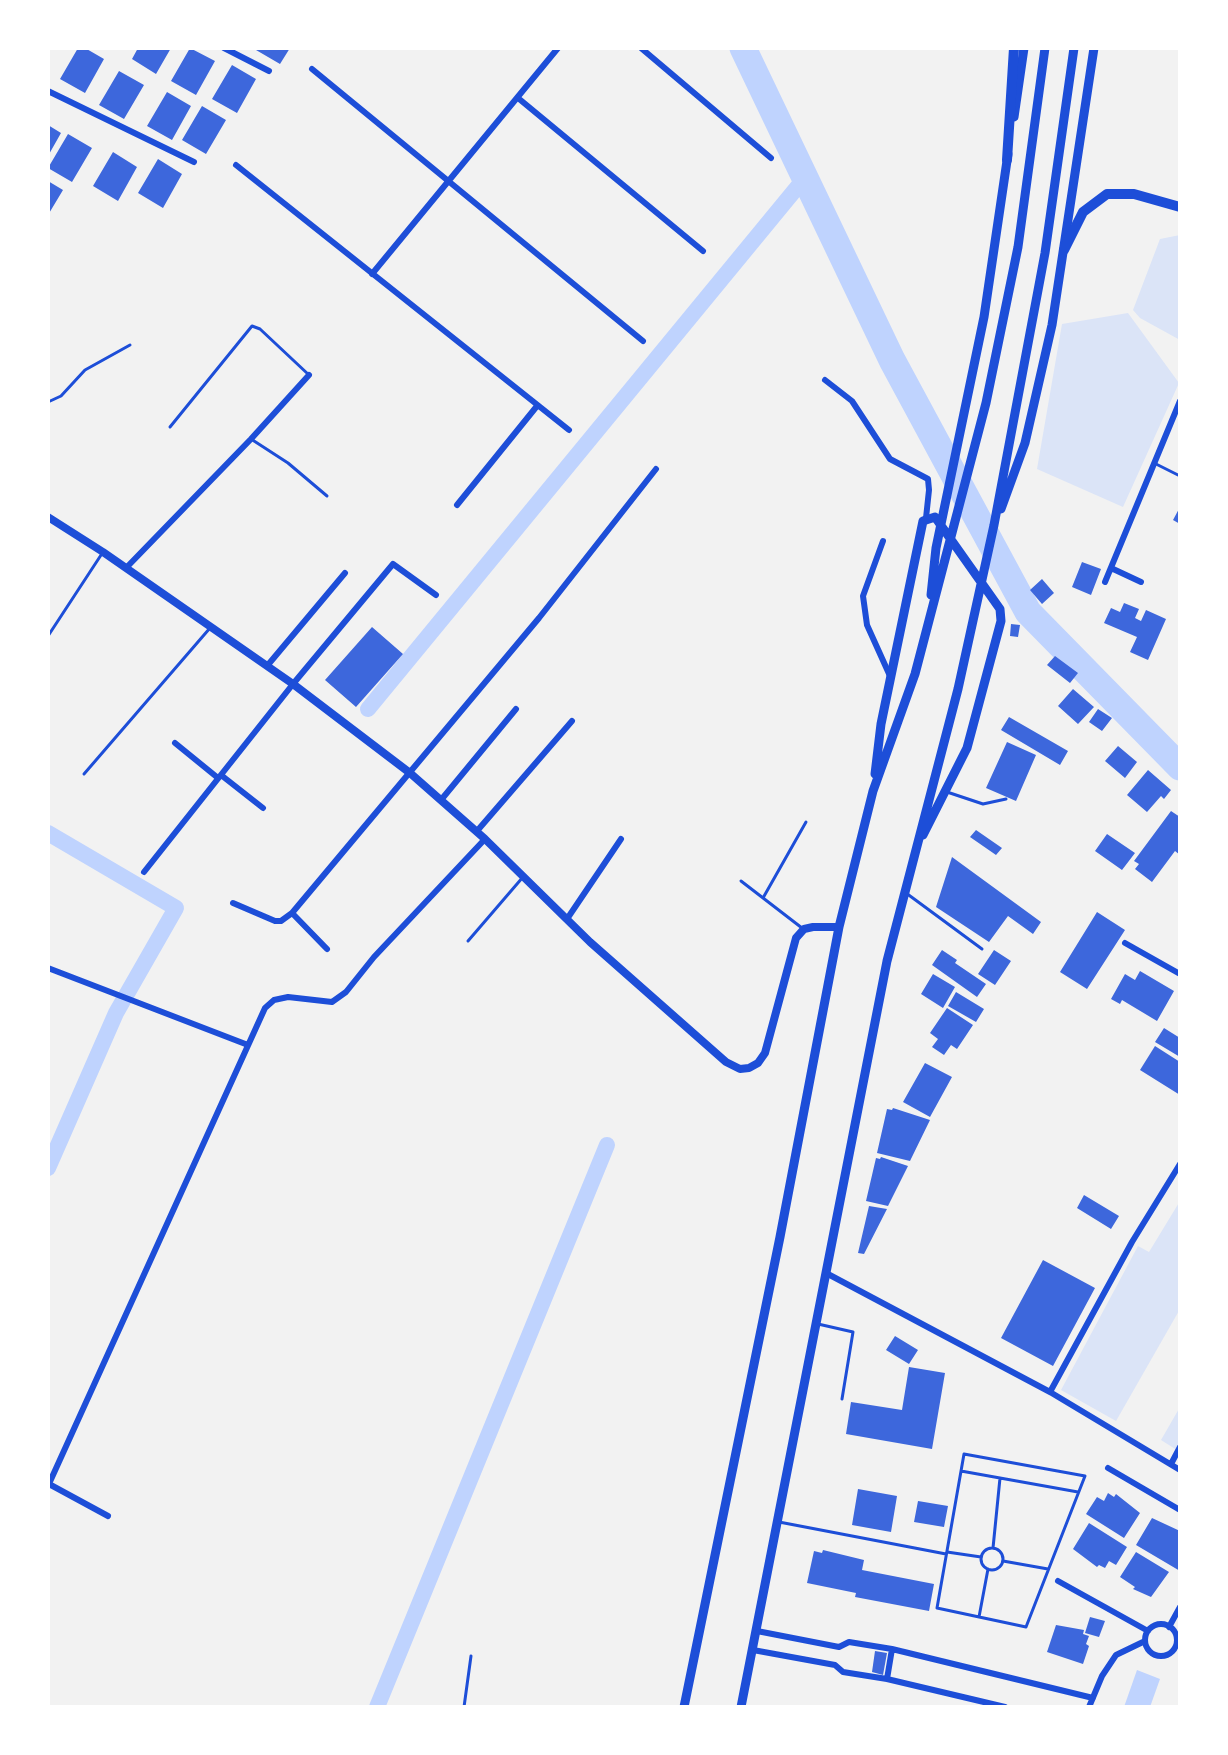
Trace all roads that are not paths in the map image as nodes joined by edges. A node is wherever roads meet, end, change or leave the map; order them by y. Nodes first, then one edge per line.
1 (224, 48) edge
2 (558, 48) edge
3 (641, 48) edge
4 (1014, 48) edge
5 (1024, 48) edge
6 (1045, 48) edge
7 (1074, 48) edge
8 (1094, 48) edge
9 (312, 69) dead end
10 (268, 71) dead end
11 (48, 90) edge
12 (518, 98) junction
13 (771, 158) dead end
14 (1007, 160) junction
15 (194, 162) dead end
16 (236, 165) dead end
17 (447, 182) junction
18 (1180, 207) edge
19 (1064, 250) junction
20 (703, 251) dead end
21 (372, 273) junction
22 (643, 341) dead end
23 (130, 345) dead end
24 (309, 375) joint
25 (825, 380) dead end
26 (1180, 400) edge
27 (48, 402) edge
28 (537, 406) junction
29 (170, 427) dead end
30 (569, 430) dead end
31 (251, 439) junction
32 (1154, 463) junction
33 (656, 470) dead end
34 (1180, 476) edge
35 (327, 496) dead end
36 (457, 505) dead end
37 (48, 517) edge
38 (926, 518) junction
39 (994, 525) junction
40 (883, 542) dead end
41 (103, 552) junction
42 (126, 568) junction
43 (1111, 568) junction
44 (345, 573) dead end
45 (1105, 582) dead end
46 (1141, 582) dead end
47 (436, 595) dead end
48 (929, 618) junction
49 (210, 627) junction
50 (48, 636) edge
51 (267, 666) junction
52 (890, 676) junction
53 (293, 684) junction
54 (516, 709) dead end
55 (572, 721) dead end
56 (175, 743) dead end
57 (410, 773) junction
58 (84, 774) dead end
59 (219, 776) junction
60 (873, 791) junction
61 (947, 792) junction
62 (1006, 799) dead end
63 (441, 800) junction
64 (263, 808) dead end
65 (806, 822) dead end
66 (477, 831) junction
67 (485, 839) junction
68 (621, 839) dead end
69 (916, 848) junction
70 (144, 872) dead end
71 (524, 876) junction
72 (741, 881) dead end
73 (905, 891) junction
74 (763, 898) junction
75 (233, 903) dead end
76 (292, 913) junction
77 (567, 919) junction
78 (839, 927) junction
79 (804, 929) junction
80 (468, 941) dead end
81 (1125, 943) dead end
82 (327, 949) dead end
83 (982, 949) dead end
84 (48, 968) edge
85 (1180, 974) edge
86 (248, 1045) junction
87 (1180, 1164) edge
88 (826, 1273) junction
89 (816, 1324) junction
90 (1050, 1392) junction
91 (842, 1399) dead end
92 (1180, 1447) edge
93 (1171, 1464) junction
94 (1108, 1468) dead end
95 (1180, 1470) edge
96 (961, 1471) junction
97 (1000, 1478) junction
98 (49, 1485) edge
99 (1078, 1492) junction
100 (1180, 1510) edge
101 (108, 1516) dead end
102 (777, 1522) junction
103 (993, 1548) junction
104 (946, 1553) junction
105 (981, 1557) junction
106 (1003, 1561) junction
107 (988, 1569) junction
108 (1048, 1569) junction
109 (1058, 1581) dead end
110 (1180, 1607) edge
111 (979, 1617) junction
112 (1168, 1626) junction
113 (757, 1631) junction
114 (1148, 1631) junction
115 (1145, 1641) junction
116 (892, 1649) junction
117 (753, 1650) junction
118 (1177, 1651) edge
119 (471, 1656) dead end
120 (887, 1679) junction
121 (1093, 1698) junction
122 (464, 1707) edge
123 (684, 1707) edge
124 (741, 1707) edge
125 (1005, 1707) edge
126 (1089, 1707) edge

1 - 10 street
2 - 12 street
3 - 13 street
4 - 14 main road
5 - 14 main road
6 - 48 main road
7 - 39 main road
8 - 19 main road
9 - 17 street
11 - 15 street
12 - 17 street
12 - 20 street
14 - 48 main road
16 - 21 street
17 - 21 street
17 - 22 street
18 - 19 main road
19 - 39 main road
21 - 28 street
23 - 27 lane
24 - 29 lane
24 - 31 street
25 - 38 street
26 - 32 street
28 - 30 street
28 - 36 street
31 - 35 lane
31 - 42 street
32 - 34 lane
32 - 43 street
33 - 57 street
37 - 41 street
38 - 52 main road
38 - 61 main road
39 - 69 main road
40 - 52 street
41 - 42 street
41 - 50 lane
42 - 49 street
43 - 45 street
43 - 46 street
44 - 51 street
47 - 53 street
48 - 60 main road
49 - 51 street
49 - 58 lane
51 - 53 street
52 - 60 main road
53 - 57 street
53 - 59 street
54 - 63 street
55 - 66 street
56 - 59 street
57 - 63 street
57 - 76 street
59 - 64 street
59 - 70 street
60 - 78 main road
61 - 62 lane
61 - 69 main road
63 - 66 street
65 - 74 lane
66 - 67 street
67 - 71 street
67 - 86 street
68 - 77 street
69 - 73 main road
71 - 77 street
71 - 80 lane
72 - 74 lane
73 - 83 lane
73 - 88 main road
74 - 79 lane
75 - 76 street
76 - 82 street
77 - 79 street
78 - 79 street
78 - 123 main road
81 - 85 street
84 - 86 street
86 - 98 street
87 - 90 street
88 - 89 main road
88 - 90 street
89 - 91 lane
89 - 102 main road
90 - 93 street
92 - 93 street
93 - 95 street
94 - 100 street
96 - 97 lane
96 - 99 lane
96 - 104 lane
97 - 99 lane
97 - 103 lane
98 - 101 street
99 - 108 lane
102 - 104 lane
102 - 113 main road
103 - 105 lane
103 - 106 lane
104 - 105 lane
104 - 111 lane
105 - 107 lane
106 - 107 lane
106 - 108 lane
107 - 111 lane
108 - 111 lane
109 - 114 street
110 - 112 street
112 - 114 street
112 - 118 street
113 - 116 street
113 - 117 main road
114 - 115 street
115 - 118 street
115 - 121 street
116 - 120 street
116 - 121 street
117 - 120 street
117 - 124 main road
119 - 122 lane
120 - 125 street
121 - 126 street

